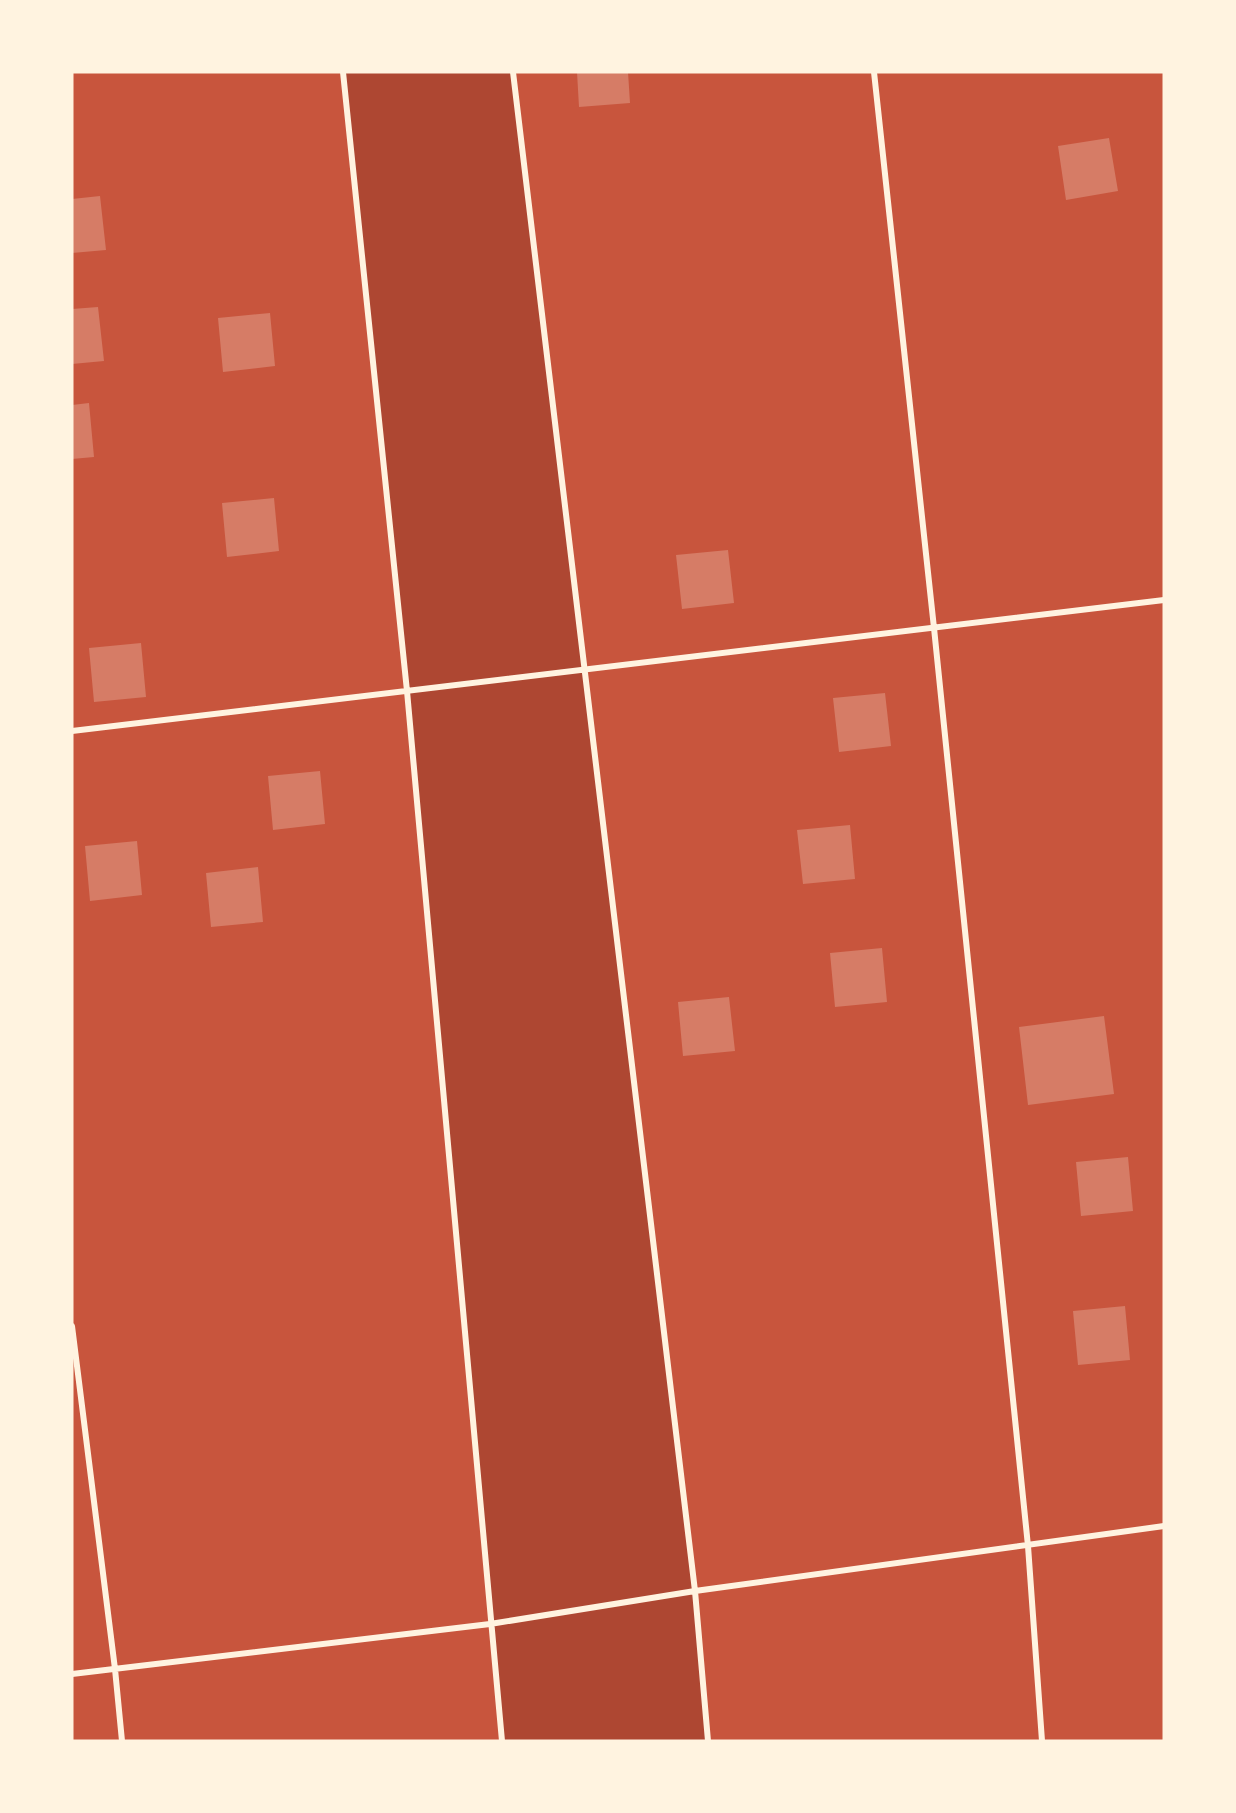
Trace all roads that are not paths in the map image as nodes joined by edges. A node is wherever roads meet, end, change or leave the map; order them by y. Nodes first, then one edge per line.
1 (343, 72) edge
2 (513, 72) edge
3 (874, 72) edge
4 (1164, 600) edge
5 (934, 627) junction
6 (586, 669) junction
7 (407, 691) junction
8 (72, 731) edge
9 (72, 1326) edge
10 (1164, 1526) edge
11 (1028, 1546) junction
12 (695, 1591) junction
13 (490, 1624) junction
14 (116, 1669) junction
15 (72, 1674) edge
16 (122, 1741) edge
17 (502, 1741) edge
18 (708, 1741) edge
19 (1042, 1741) edge

1 - 7 street
2 - 6 street
3 - 5 street
4 - 5 street
5 - 6 street
5 - 11 street
6 - 7 street
6 - 12 street
7 - 8 street
7 - 13 street
9 - 14 street
10 - 11 street
11 - 12 street
11 - 19 street
12 - 13 street
12 - 18 street
13 - 14 street
13 - 17 street
14 - 15 street
14 - 16 street

